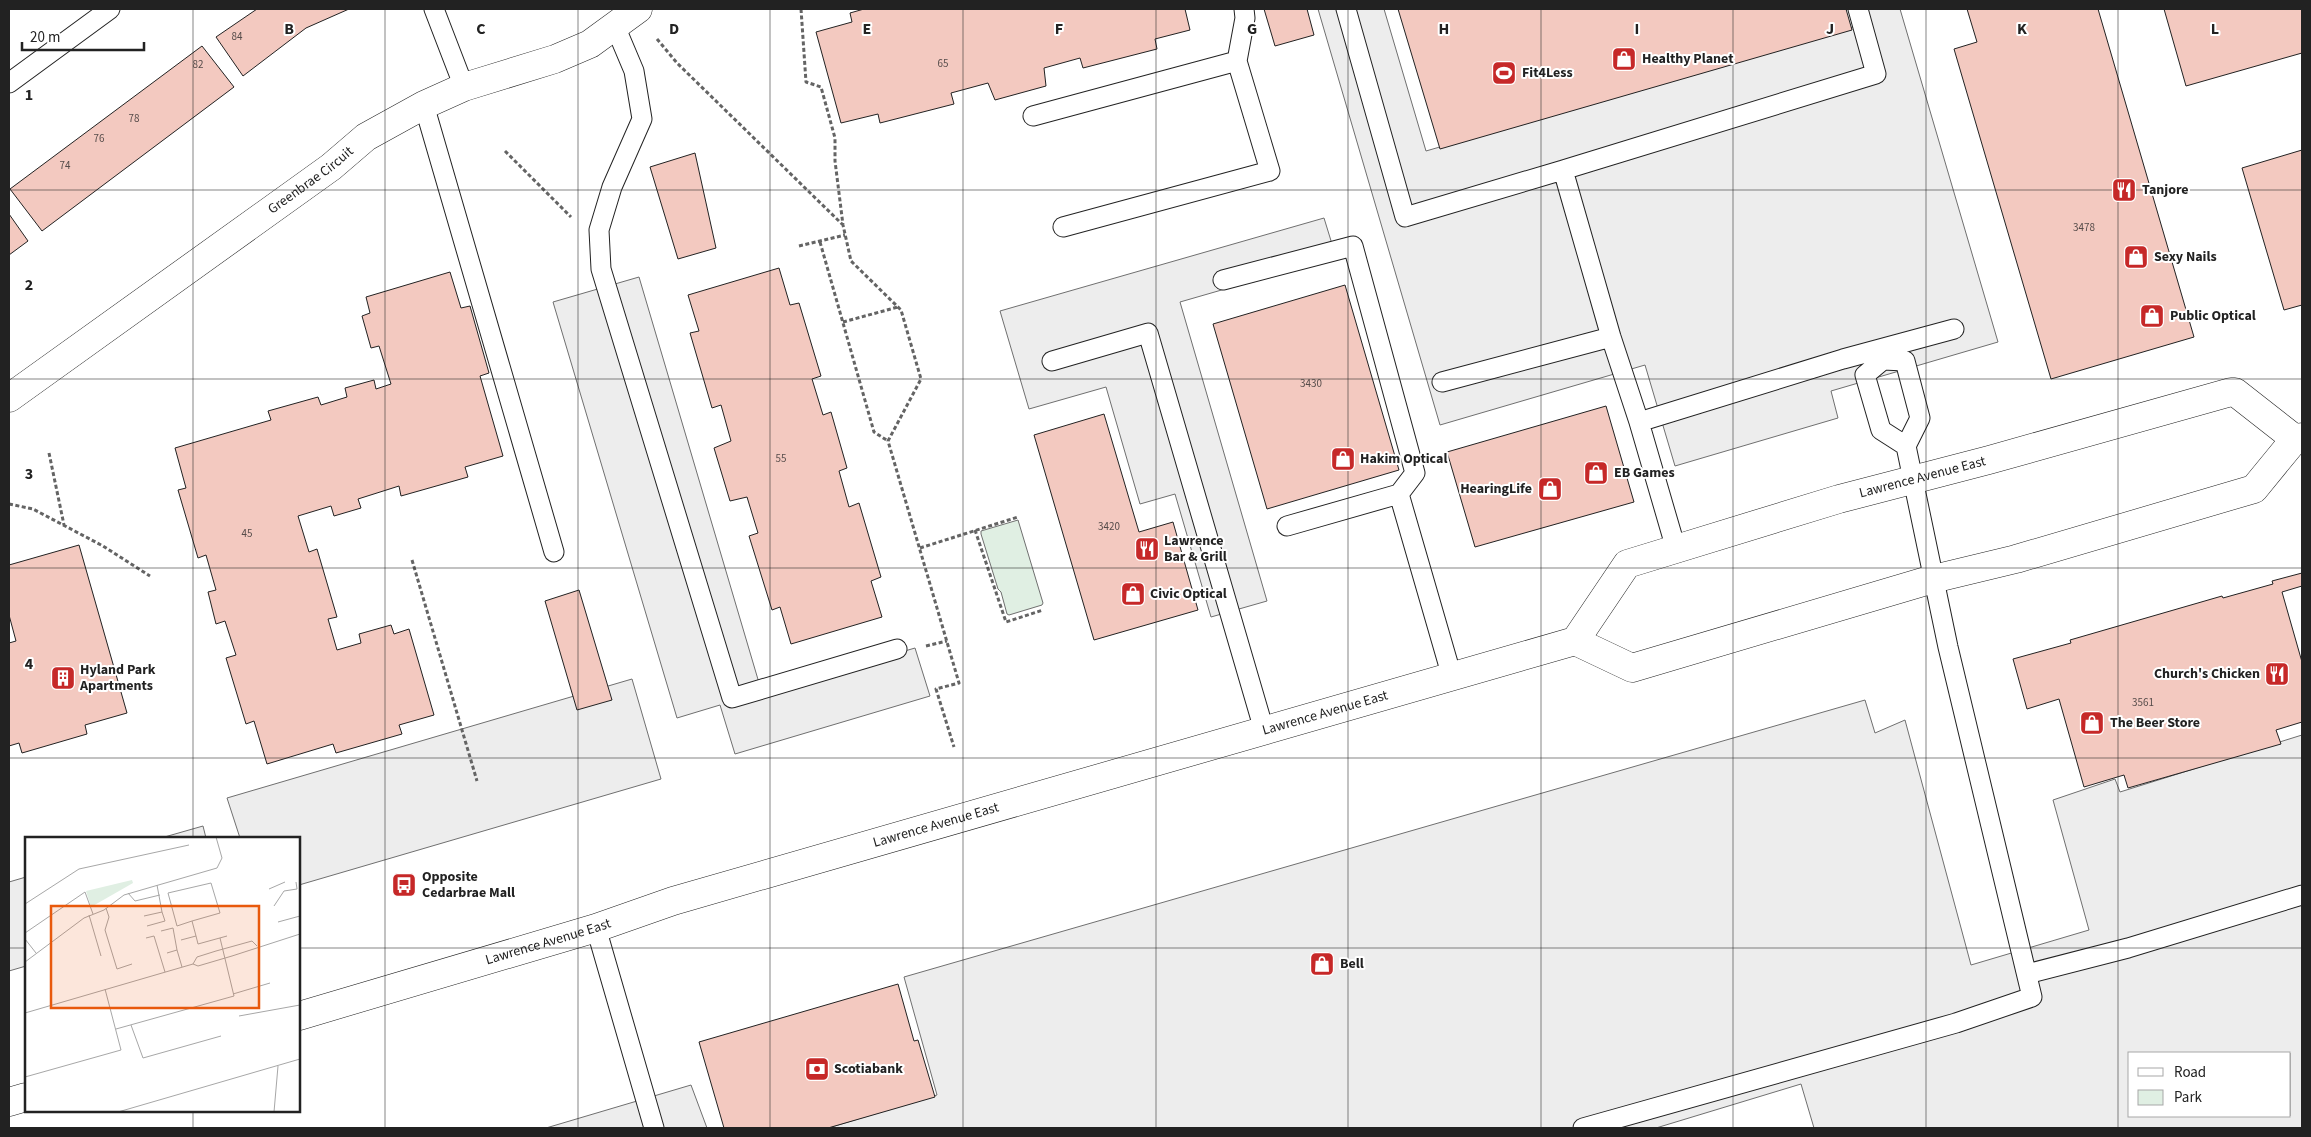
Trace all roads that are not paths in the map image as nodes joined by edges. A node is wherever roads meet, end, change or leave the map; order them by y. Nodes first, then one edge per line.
1 (110, 9) edge
2 (434, 9) edge
3 (1244, 9) edge
4 (1346, 9) edge
5 (1858, 9) edge
6 (629, 16) edge
7 (1237, 61) junction
8 (9, 83) edge
9 (464, 87) junction
10 (424, 105) junction
11 (1033, 116) dead end
12 (1563, 170) junction
13 (1063, 227) dead end
14 (1223, 280) dead end
15 (1954, 329) dead end
16 (1612, 337) junction
17 (1881, 354) junction
18 (1052, 360) dead end
19 (1442, 382) dead end
20 (9, 398) edge
21 (1639, 422) junction
22 (2299, 438) edge
23 (1906, 446) junction
24 (1914, 479) junction
25 (1399, 494) junction
26 (1287, 526) dead end
27 (1676, 549) junction
28 (554, 552) dead end
29 (1933, 579) junction
30 (1574, 641) junction
31 (897, 649) dead end
32 (1452, 677) junction
33 (1264, 730) junction
34 (2302, 895) edge
35 (596, 928) junction
36 (2027, 974) junction
37 (300, 1016) edge
38 (25, 1097) edge
39 (9, 1102) edge
40 (654, 1128) edge
41 (1583, 1128) edge

1 - 8 lane
2 - 9 lane
3 - 7 lane
4 - 12 lane
5 - 12 lane
6 - 9 main road, Greenbrae Circuit
6 - 31 lane
7 - 11 lane
7 - 13 lane
9 - 10 main road, Greenbrae Circuit
10 - 20 main road, Greenbrae Circuit
10 - 28 lane
12 - 16 lane
14 - 25 lane
15 - 17 lane
16 - 19 lane
16 - 21 lane
17 - 21 lane
17 - 23 lane
17 - 23 lane
18 - 33 lane
21 - 27 lane
22 - 24 main road, Lawrence Avenue East
22 - 29 main road, Lawrence Avenue East
23 - 24 lane
24 - 27 main road, Lawrence Avenue East
24 - 29 lane
25 - 26 lane
25 - 32 lane
27 - 30 main road, Lawrence Avenue East
29 - 30 main road, Lawrence Avenue East
29 - 36 lane
30 - 32 main road, Lawrence Avenue East
32 - 33 main road, Lawrence Avenue East
33 - 35 main road, Lawrence Avenue East
34 - 36 lane
35 - 37 main road, Lawrence Avenue East
35 - 40 lane
36 - 41 lane
38 - 39 main road

